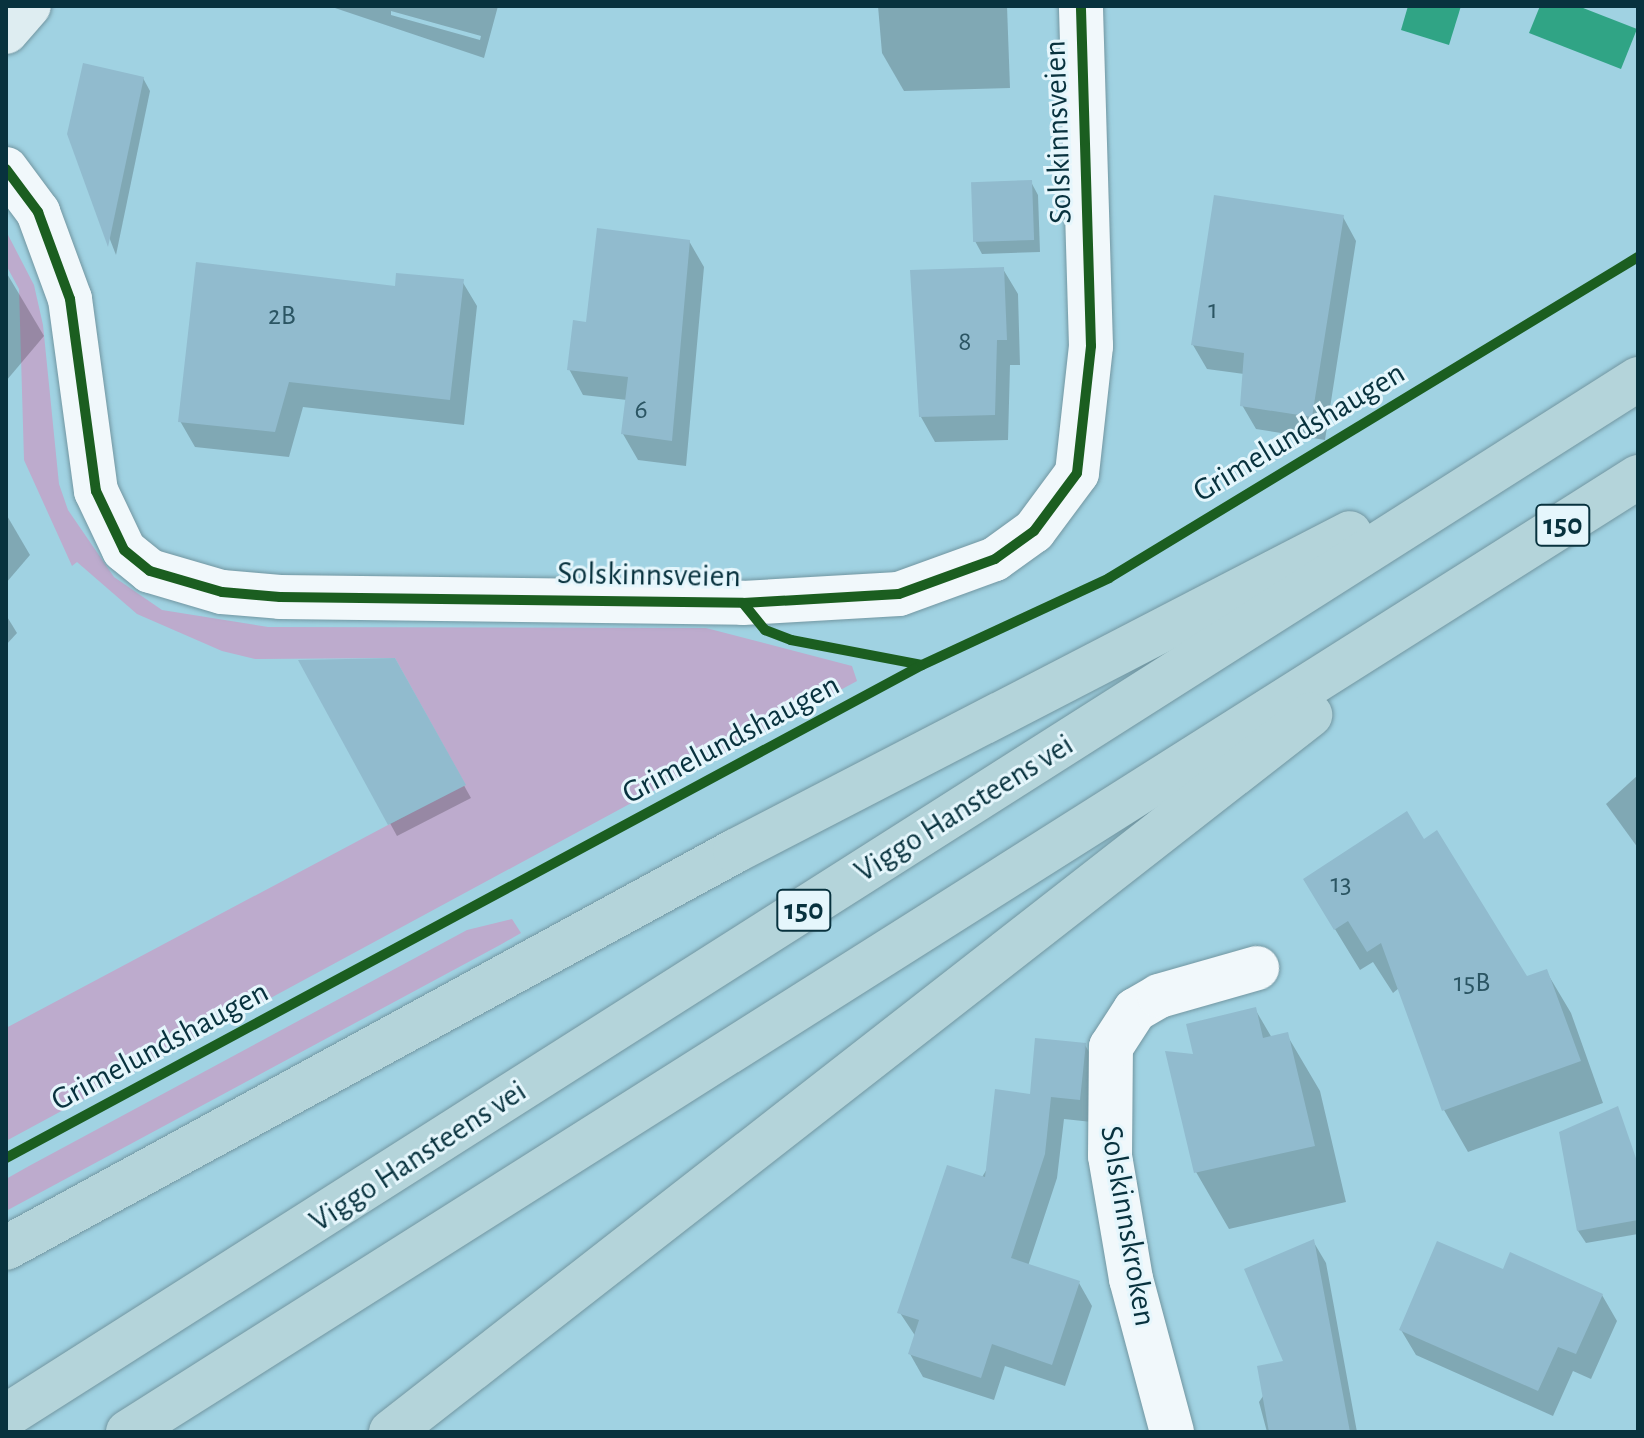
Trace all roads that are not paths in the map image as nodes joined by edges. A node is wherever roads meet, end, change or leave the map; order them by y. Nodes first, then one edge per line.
1 (29, 6) edge
2 (1081, 6) edge
3 (6, 32) edge
4 (6, 169) edge
5 (1638, 379) edge
6 (1600, 403) junction
7 (1638, 477) edge
8 (1489, 573) junction
9 (1257, 968) dead end
10 (6, 1248) edge
11 (6, 1416) edge
12 (128, 1432) edge
13 (391, 1432) edge
14 (1172, 1432) edge

1 - 3 street
2 - 4 street, Solskinnsveien
5 - 6 highway, Viggo Hansteens vei / 150
6 - 10 highway
6 - 11 highway, Viggo Hansteens vei / 150
7 - 8 highway, 150
8 - 12 highway, 150
8 - 13 highway
9 - 14 street, Solskinnskroken

